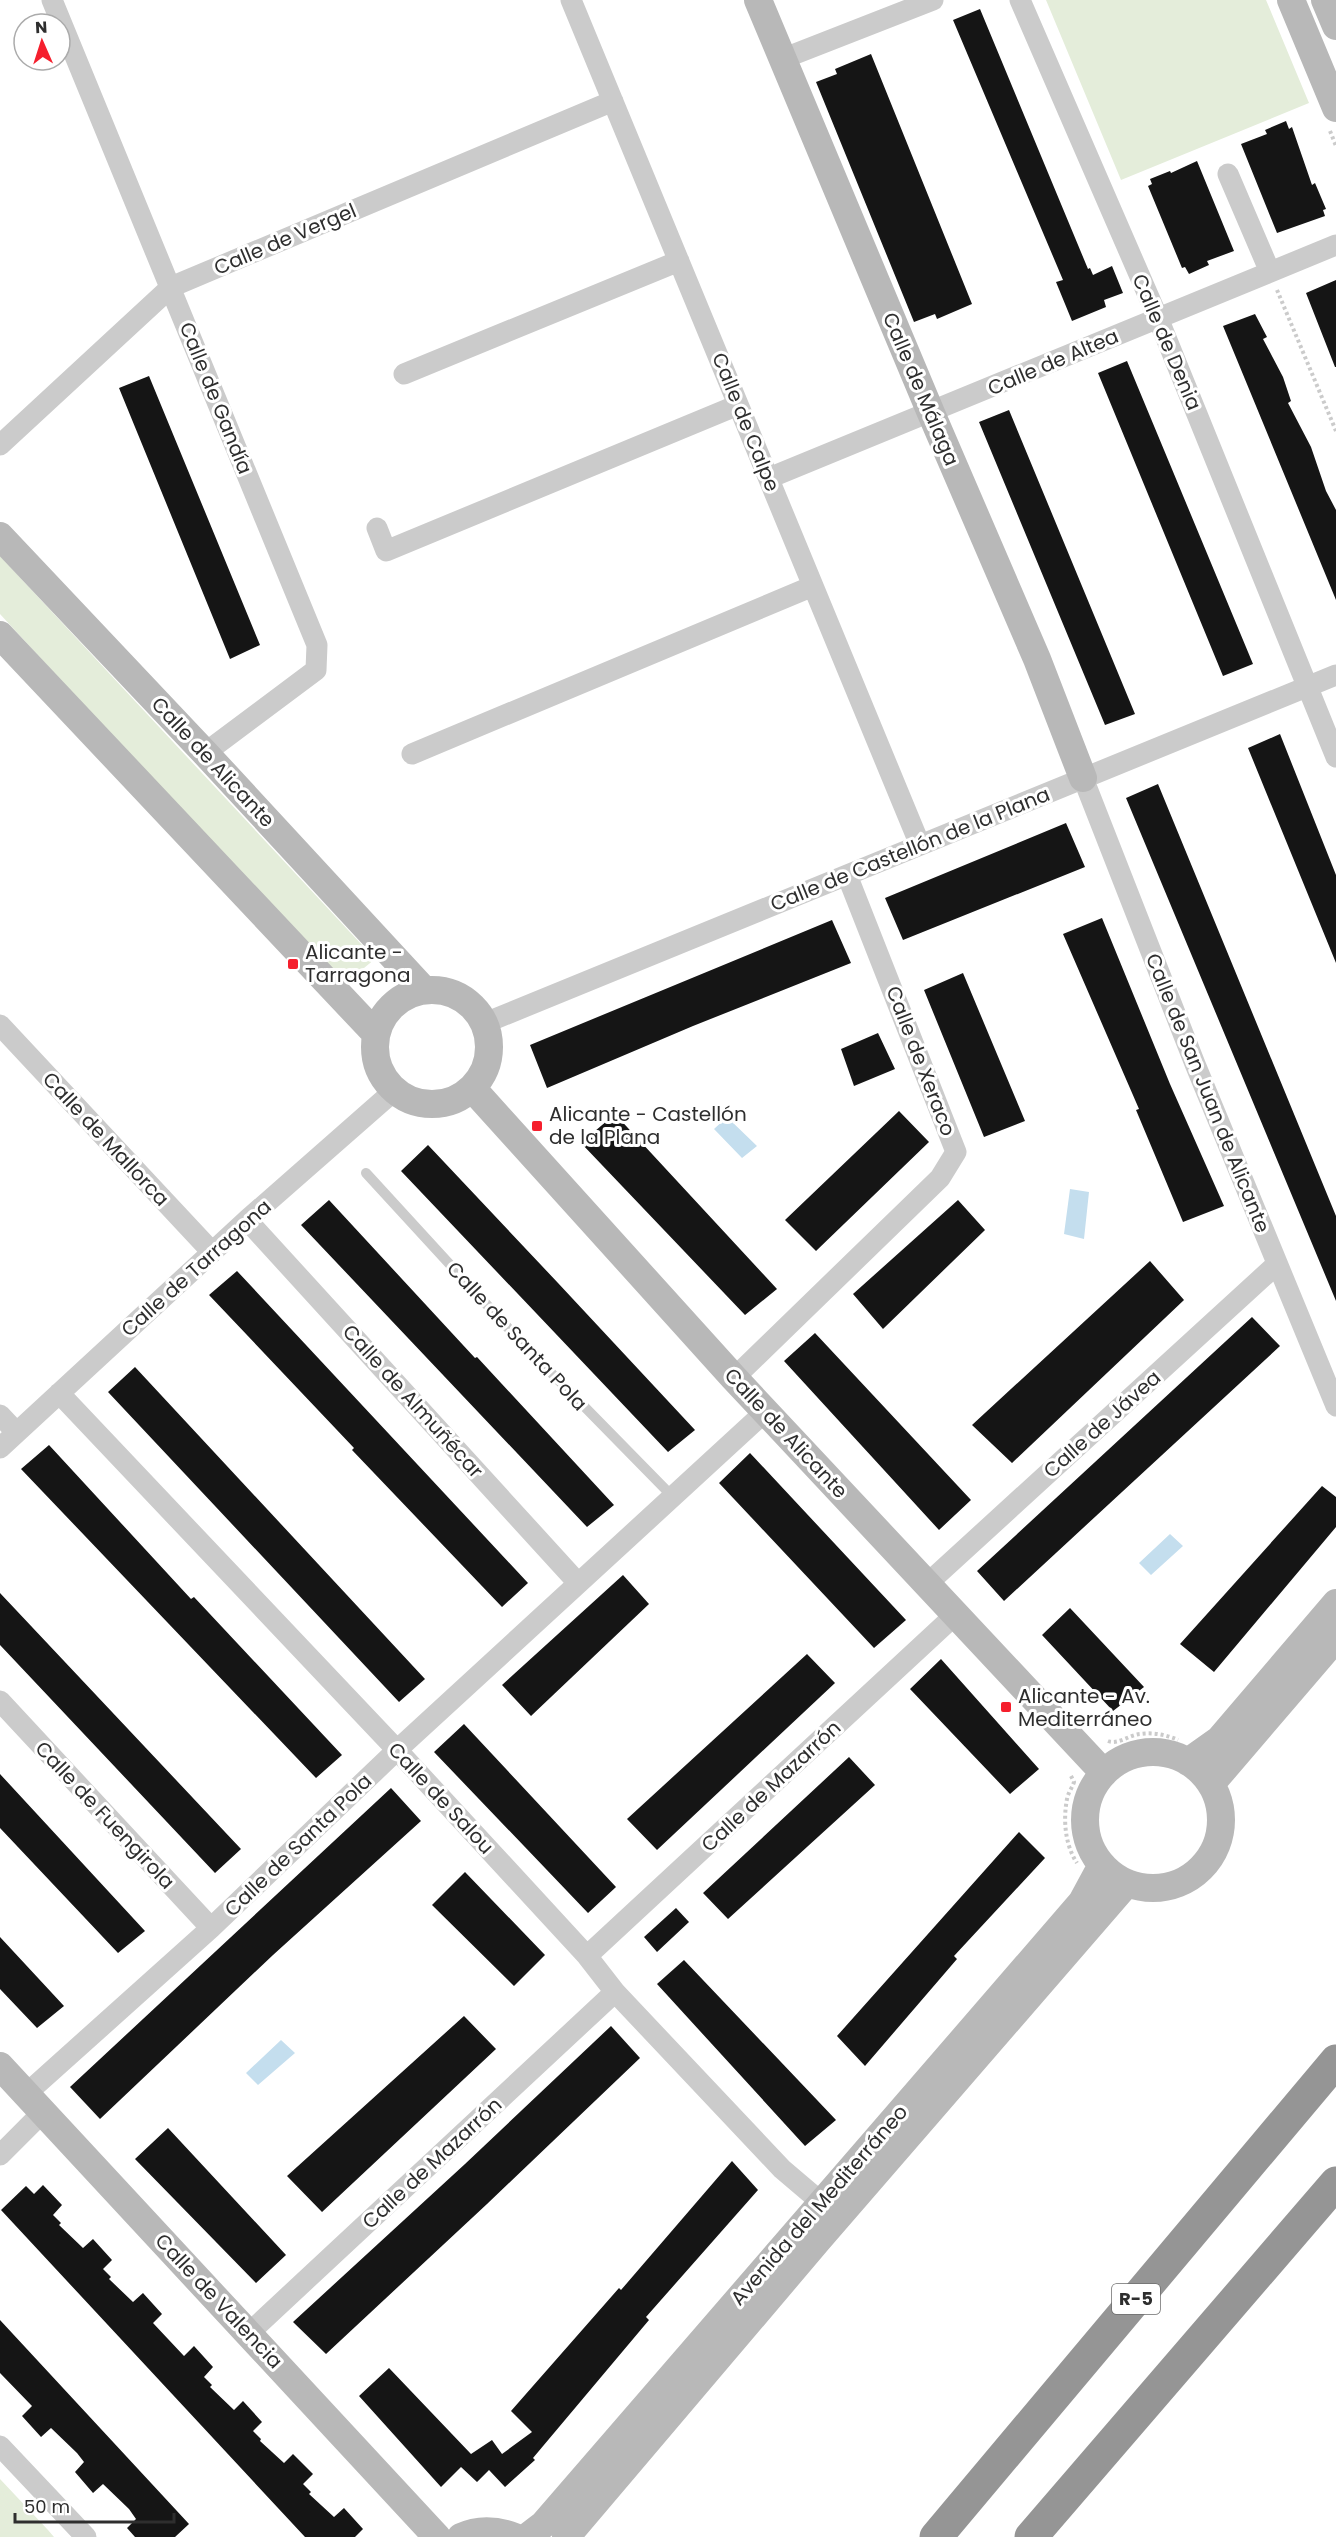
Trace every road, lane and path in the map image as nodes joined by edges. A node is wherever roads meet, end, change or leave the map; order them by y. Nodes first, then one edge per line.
1 (52, 0) edge
2 (571, 0) edge
3 (758, 0) edge
4 (933, 0) edge
5 (1020, 0) edge
6 (1292, 0) edge
7 (1326, 0) edge
8 (1336, 26) edge
9 (782, 59) junction
10 (613, 101) junction
11 (1336, 108) edge
12 (1228, 174) dead end
13 (1336, 245) edge
14 (679, 261) junction
15 (1270, 272) junction
16 (171, 287) junction
17 (1158, 318) junction
18 (404, 374) dead end
19 (738, 405) junction
20 (931, 413) junction
21 (1336, 431) edge
22 (0, 445) edge
23 (769, 478) junction
24 (377, 528) dead end
25 (0, 536) edge
26 (813, 586) junction
27 (0, 634) edge
28 (1336, 675) edge
29 (1307, 687) junction
30 (206, 753) junction
31 (412, 754) dead end
32 (1336, 757) edge
33 (1083, 778) junction
34 (920, 845) junction
35 (848, 875) junction
36 (424, 990) junction
37 (485, 1023) junction
38 (0, 1025) edge
39 (376, 1034) junction
40 (472, 1088) junction
41 (394, 1090) junction
42 (366, 1173) dead end
43 (247, 1220) junction
44 (212, 1252) junction
45 (1277, 1264) junction
46 (734, 1378) junction
47 (59, 1393) junction
48 (1336, 1406) edge
49 (766, 1411) junction
50 (0, 1415) edge
51 (16, 1432) junction
52 (0, 1448) edge
53 (672, 1496) junction
54 (578, 1583) junction
55 (927, 1584) junction
56 (1336, 1604) edge
57 (955, 1615) junction
58 (1336, 1638) edge
59 (0, 1701) edge
60 (397, 1750) junction
61 (1186, 1752) junction
62 (1096, 1764) junction
63 (1211, 1784) junction
64 (1090, 1865) junction
65 (1127, 1883) junction
66 (211, 1928) junction
67 (587, 1956) junction
68 (615, 1992) junction
69 (1336, 2061) edge
70 (0, 2066) edge
71 (35, 2103) junction
72 (0, 2155) edge
73 (1336, 2183) edge
74 (822, 2203) junction
75 (249, 2333) junction
76 (0, 2446) edge
77 (86, 2537) edge
78 (437, 2537) edge
79 (461, 2537) edge
80 (515, 2537) edge
81 (527, 2537) edge
82 (566, 2537) edge
83 (936, 2537) edge
84 (1031, 2537) edge

1 - 16 street, Calle de Gandía
2 - 10 street, Calle de Calpe
3 - 9 street, Calle de Málaga
4 - 9 street
5 - 17 street, Calle de Denia
6 - 11 street
7 - 8 street
9 - 20 street, Calle de Málaga
10 - 14 street, Calle de Calpe
10 - 16 street, Calle de Vergel
12 - 15 street
13 - 15 street, Calle de Altea
14 - 18 street
14 - 19 street, Calle de Calpe
15 - 17 street, Calle de Altea
15 - 21 path
16 - 22 street, Calle de Vergel
16 - 30 street, Calle de Gandía
17 - 20 street, Calle de Altea
17 - 29 street, Calle de Denia
19 - 23 street, Calle de Calpe
19 - 24 street
20 - 23 street, Calle de Altea
20 - 33 street, Calle de Málaga
23 - 26 street, Calle de Calpe
25 - 30 street, Calle de Alicante
26 - 31 street
26 - 34 street, Calle de Calpe
27 - 39 street
28 - 29 street, Calle de Castellón de la Plana
29 - 32 street, Calle de Denia
29 - 33 street, Calle de Castellón de la Plana
30 - 36 street, Calle de Alicante
33 - 34 street, Calle de Castellón de la Plana
33 - 45 street, Calle de San Juan de Alicante
34 - 35 street, Calle de Castellón de la Plana
35 - 37 street, Calle de Castellón de la Plana
35 - 46 street, Calle de Xeraco
36 - 37 street
36 - 39 street
37 - 40 street
38 - 44 street, Calle de Mallorca
39 - 41 street
40 - 41 street
40 - 46 street, Calle de Alicante
41 - 43 street, Calle de Tarragona
42 - 53 lane, Calle de Santa Pola
43 - 44 street, Calle de Tarragona
43 - 54 street, Calle de Almuñécar
44 - 47 street, Calle de Tarragona
45 - 48 street, Calle de San Juan de Alicante
45 - 55 street, Calle de Jávea
46 - 49 street, Calle de Alicante
47 - 51 street, Calle de Tarragona
47 - 60 street, Calle de Salou
49 - 53 street, Calle de Santa Pola
49 - 55 street, Calle de Alicante
50 - 51 street
51 - 52 street, Calle de Tarragona
53 - 54 street, Calle de Santa Pola
54 - 60 street, Calle de Santa Pola
55 - 57 street, Calle de Alicante
56 - 61 street
57 - 62 street, Calle de Alicante
57 - 67 street, Calle de Mazarrón
58 - 63 street
59 - 66 street, Calle de Fuengirola
60 - 66 street, Calle de Santa Pola
60 - 67 street, Calle de Salou
61 - 62 street
61 - 62 path
61 - 63 street
62 - 64 street
62 - 64 path
63 - 65 street
64 - 65 street
64 - 74 street, Avenida del Mediterráneo
65 - 82 street, Avenida del Mediterráneo
66 - 71 street, Calle de Santa Pola
67 - 68 street, Calle de Salou
68 - 74 street, Calle de Salou
68 - 75 street, Calle de Mazarrón
69 - 83 highway, R-5
70 - 71 street, Calle de Valencia
71 - 72 street, Calle de Santa Pola
71 - 75 street, Calle de Valencia
73 - 84 highway
74 - 81 street, Avenida del Mediterráneo
75 - 78 street, Calle de Valencia
76 - 77 street
79 - 80 street

